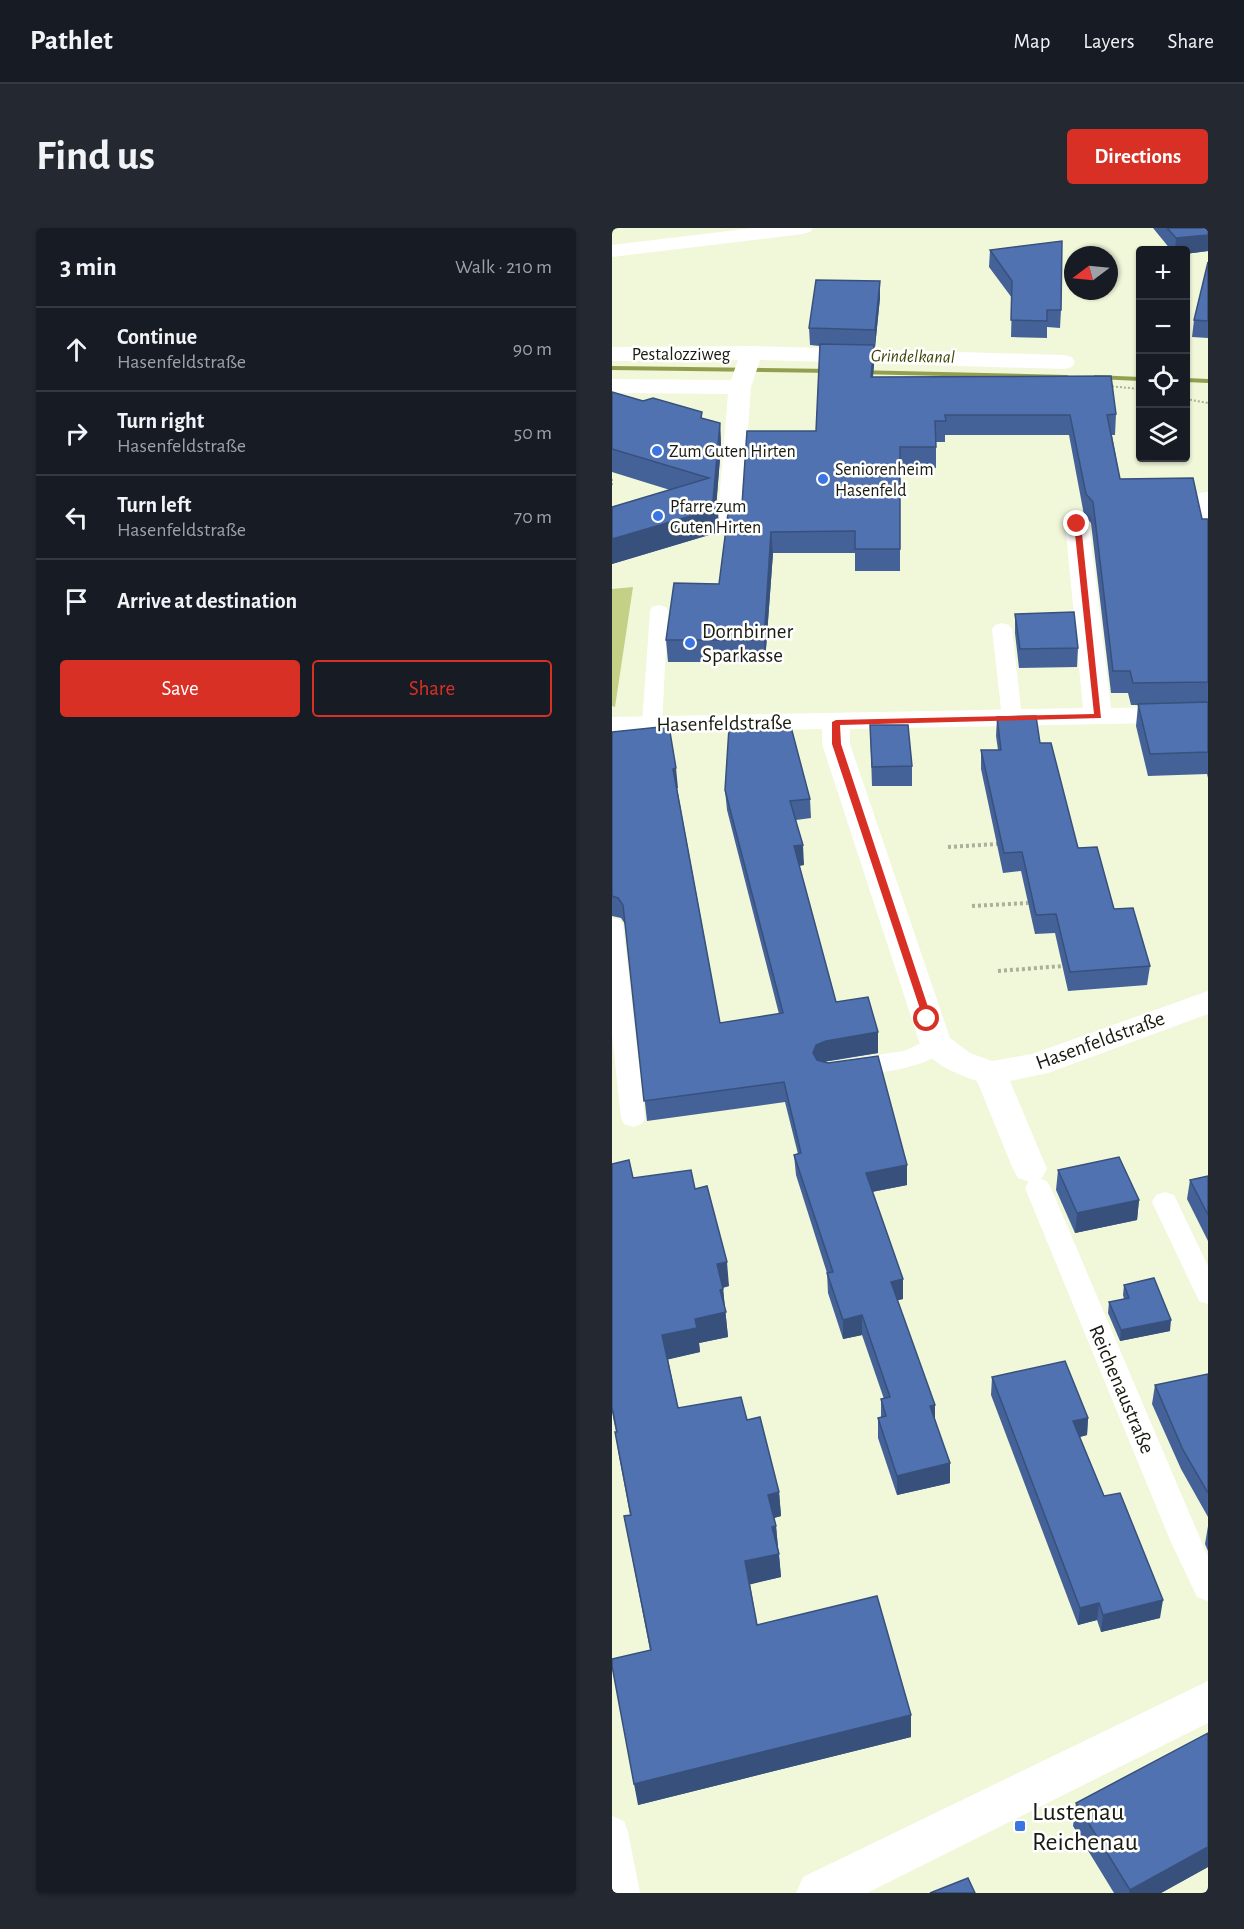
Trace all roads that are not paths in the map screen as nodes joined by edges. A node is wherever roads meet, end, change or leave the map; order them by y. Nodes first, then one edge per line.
1 (804, 228) edge
2 (612, 251) edge
3 (751, 353) junction
4 (612, 354) edge
5 (1064, 363) dead end
6 (612, 386) edge
7 (740, 387) junction
8 (1077, 524) dead end
9 (729, 525) edge
10 (659, 611) dead end
11 (1002, 629) dead end
12 (1208, 714) edge
13 (1098, 716) junction
14 (1012, 718) junction
15 (836, 722) junction
16 (652, 724) junction
17 (612, 725) edge
18 (612, 925) edge
19 (1208, 1002) edge
20 (936, 1044) junction
21 (828, 1072) edge
22 (990, 1073) junction
23 (633, 1118) dead end
24 (1034, 1179) joint
25 (1165, 1202) dead end
26 (1208, 1294) edge
27 (1208, 1588) edge
28 (1208, 1701) edge
29 (612, 1832) edge
30 (623, 1893) edge
31 (819, 1893) edge

1 - 2 street
3 - 4 street, Pestalozziweg
3 - 5 street, Pestalozziweg
3 - 7 street, Pestalozziweg
6 - 7 street, Pestalozziweg
7 - 9 street, Pestalozziweg
8 - 13 street
10 - 16 lane
11 - 14 lane
12 - 13 street, Hasenfeldstraße
13 - 14 street, Hasenfeldstraße
14 - 15 street, Hasenfeldstraße
15 - 16 street, Hasenfeldstraße
15 - 20 street
16 - 17 street, Hasenfeldstraße
18 - 23 lane
19 - 22 street, Hasenfeldstraße
20 - 21 lane
20 - 22 street
22 - 24 street
24 - 27 lane, Reichenaustraße
25 - 26 lane
28 - 31 street
29 - 30 lane

